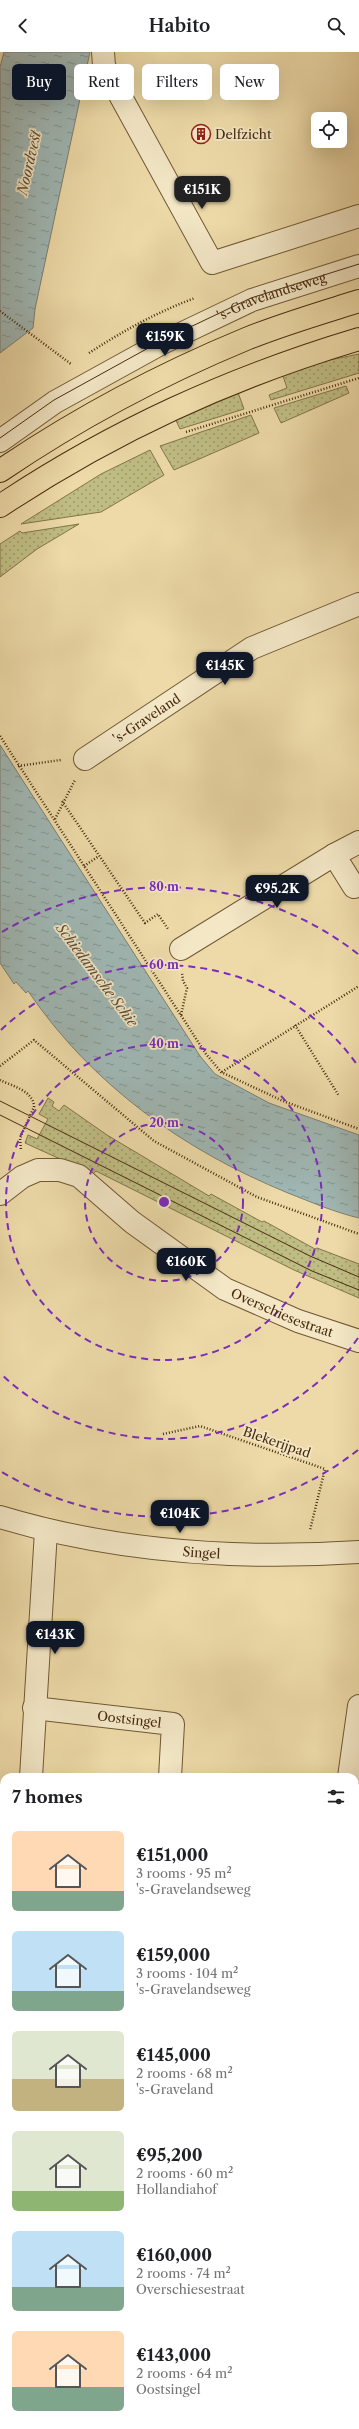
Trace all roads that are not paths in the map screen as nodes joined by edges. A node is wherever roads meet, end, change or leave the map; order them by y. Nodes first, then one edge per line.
1 (103, 54) edge
2 (359, 216) edge
3 (359, 266) edge
4 (359, 301) edge
5 (359, 339) edge
6 (0, 441) edge
7 (0, 471) edge
8 (0, 506) edge
9 (359, 604) edge
10 (85, 759) road end
11 (359, 842) edge
12 (334, 855) junction
13 (354, 887) dead end
14 (180, 949) road end
15 (0, 1194) edge
16 (359, 1341) edge
17 (0, 1517) edge
18 (46, 1531) junction
19 (359, 1552) edge
20 (359, 1706) edge
21 (34, 1708) junction
22 (31, 1773) edge
23 (170, 1773) edge
24 (350, 1773) edge

1 - 2 street
3 - 6 street, 's-Gravelandseweg
4 - 7 main road
5 - 8 main road
9 - 10 street, 's-Graveland
11 - 12 street
12 - 13 street
12 - 14 street
15 - 16 street, Overschiesestraat
17 - 18 street, Singel
18 - 19 street, Singel
18 - 21 street
20 - 24 street
21 - 22 street
21 - 23 street, Oostsingel

